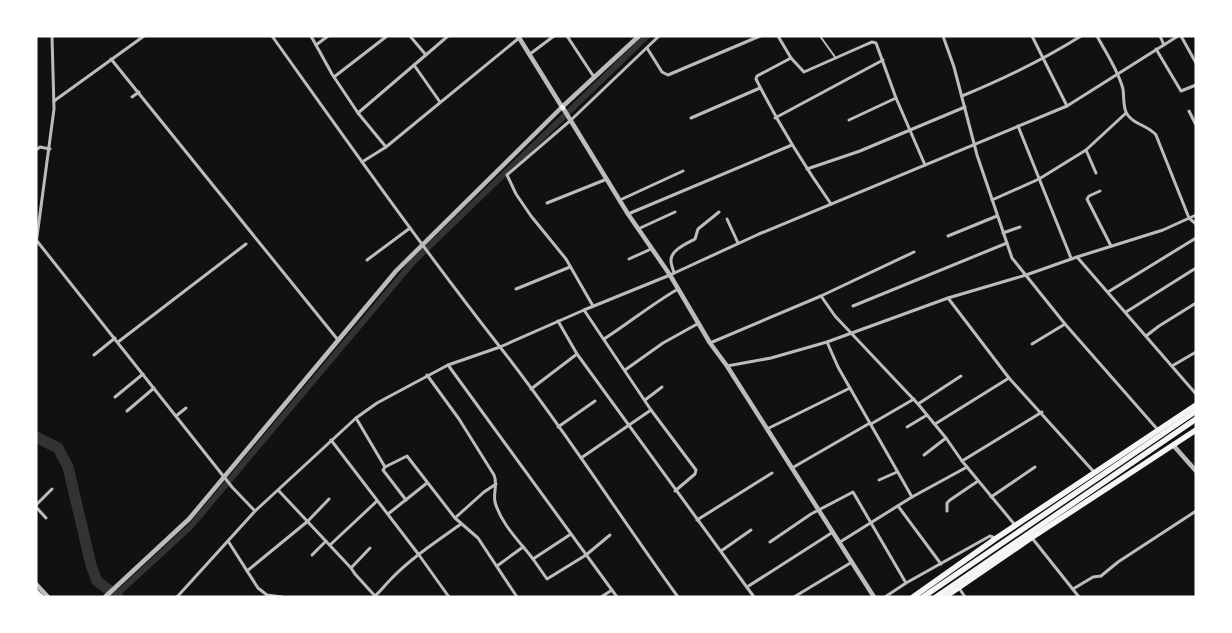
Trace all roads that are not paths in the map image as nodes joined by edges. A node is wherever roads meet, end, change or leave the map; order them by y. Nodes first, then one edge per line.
1 (52, 36) edge
2 (144, 36) edge
3 (272, 36) edge
4 (311, 36) edge
5 (328, 36) edge
6 (386, 36) edge
7 (410, 36) edge
8 (448, 36) edge
9 (554, 36) edge
10 (567, 36) edge
11 (639, 36) edge
12 (659, 36) edge
13 (760, 36) edge
14 (778, 36) edge
15 (820, 36) edge
16 (943, 36) edge
17 (1032, 36) edge
18 (1081, 36) edge
19 (1098, 36) edge
20 (1160, 36) edge
21 (1179, 36) edge
22 (519, 37) edge
23 (1164, 44) junction
24 (316, 45) junction
25 (648, 48) junction
26 (1156, 49) junction
27 (530, 54) junction
28 (426, 55) junction
29 (790, 58) junction
30 (111, 59) junction
31 (836, 59) junction
32 (1043, 59) junction
33 (883, 60) junction
34 (1196, 63) edge
35 (414, 65) junction
36 (1117, 73) junction
37 (334, 77) junction
38 (594, 78) junction
39 (1196, 85) edge
40 (760, 88) junction
41 (139, 92) junction
42 (962, 96) junction
43 (132, 97) dead end
44 (896, 98) junction
45 (54, 101) junction
46 (440, 102) junction
47 (1067, 106) junction
48 (965, 107) junction
49 (563, 108) junction
50 (1189, 111) dead end
51 (358, 113) junction
52 (1126, 113) junction
53 (691, 118) dead end
54 (775, 118) junction
55 (570, 119) junction
56 (849, 120) dead end
57 (1018, 126) junction
58 (1196, 126) edge
59 (910, 130) junction
60 (36, 143) edge
61 (792, 145) junction
62 (974, 145) junction
63 (40, 147) junction
64 (386, 147) junction
65 (50, 149) junction
66 (36, 150) edge
67 (1086, 150) junction
68 (362, 162) junction
69 (925, 165) junction
70 (807, 170) junction
71 (683, 171) dead end
72 (1096, 173) dead end
73 (608, 178) junction
74 (1039, 179) junction
75 (1100, 192) dead end
76 (620, 200) junction
77 (992, 200) junction
78 (547, 203) dead end
79 (831, 204) junction
80 (675, 212) dead end
81 (719, 212) dead end
82 (628, 214) junction
83 (1196, 215) edge
84 (997, 216) junction
85 (1189, 218) junction
86 (727, 219) dead end
87 (1196, 224) edge
88 (1020, 227) dead end
89 (410, 228) junction
90 (638, 229) junction
91 (1003, 234) junction
92 (948, 236) dead end
93 (1196, 238) edge
94 (37, 243) edge
95 (738, 243) junction
96 (1007, 243) junction
97 (246, 244) dead end
98 (423, 246) junction
99 (1111, 246) junction
100 (651, 248) junction
101 (914, 252) dead end
102 (1077, 256) junction
103 (1071, 258) junction
104 (629, 259) dead end
105 (367, 260) dead end
106 (570, 267) junction
107 (1196, 268) edge
108 (672, 274) junction
109 (1026, 274) junction
110 (516, 289) dead end
111 (678, 289) junction
112 (1108, 292) junction
113 (821, 296) junction
114 (948, 298) junction
115 (1196, 304) edge
116 (593, 306) junction
117 (853, 306) dead end
118 (584, 310) junction
119 (1126, 312) junction
120 (558, 321) junction
121 (699, 323) junction
122 (1065, 324) junction
123 (852, 333) junction
124 (1146, 336) junction
125 (604, 339) junction
126 (117, 340) junction
127 (338, 340) junction
128 (827, 342) junction
129 (710, 343) junction
130 (1032, 344) dead end
131 (500, 347) junction
132 (1196, 352) edge
133 (577, 354) junction
134 (94, 355) dead end
135 (448, 365) junction
136 (727, 366) junction
137 (1172, 366) junction
138 (625, 370) junction
139 (143, 374) junction
140 (427, 375) junction
141 (961, 376) dead end
142 (1009, 378) junction
143 (662, 387) dead end
144 (154, 388) junction
145 (850, 388) junction
146 (531, 389) junction
147 (1196, 394) edge
148 (115, 397) dead end
149 (914, 399) junction
150 (595, 400) dead end
151 (645, 400) junction
152 (918, 404) junction
153 (1196, 405) edge
154 (186, 408) dead end
155 (652, 410) junction
156 (1196, 411) edge
157 (127, 412) dead end
158 (1042, 412) junction
159 (927, 415) junction
160 (176, 416) junction
161 (356, 418) junction
162 (870, 424) junction
163 (935, 424) junction
164 (1195, 424) edge
165 (628, 425) junction
166 (558, 427) junction
167 (907, 427) dead end
168 (767, 430) junction
169 (1158, 430) junction
170 (946, 438) junction
171 (331, 440) junction
172 (1173, 445) junction
173 (924, 456) dead end
174 (581, 458) junction
175 (962, 461) junction
176 (385, 467) junction
177 (967, 467) junction
178 (1035, 467) dead end
179 (792, 468) junction
180 (898, 472) junction
181 (1094, 472) junction
182 (1196, 472) edge
183 (772, 473) dead end
184 (225, 478) junction
185 (879, 480) dead end
186 (978, 481) junction
187 (428, 482) junction
188 (496, 484) junction
189 (52, 489) dead end
190 (278, 491) junction
191 (675, 491) junction
192 (912, 497) junction
193 (991, 497) junction
194 (329, 499) dead end
195 (406, 500) junction
196 (377, 501) junction
197 (1058, 501) junction
198 (36, 506) edge
199 (898, 506) junction
200 (819, 510) junction
201 (255, 511) junction
202 (947, 511) dead end
203 (1196, 511) edge
204 (388, 514) junction
205 (46, 518) dead end
206 (455, 518) junction
207 (308, 520) junction
208 (697, 520) junction
209 (461, 524) junction
210 (870, 525) junction
211 (1015, 526) junction
212 (751, 530) dead end
213 (833, 532) junction
214 (571, 534) junction
215 (610, 535) dead end
216 (1031, 538) junction
217 (995, 539) junction
218 (326, 540) junction
219 (228, 541) junction
220 (770, 542) dead end
221 (840, 542) junction
222 (330, 545) junction
223 (524, 547) junction
224 (370, 548) dead end
225 (721, 551) junction
226 (419, 555) junction
227 (586, 555) junction
228 (312, 556) dead end
229 (533, 559) junction
230 (852, 562) junction
231 (941, 564) junction
232 (498, 566) junction
233 (351, 568) junction
234 (247, 571) junction
235 (960, 571) junction
236 (964, 577) junction
237 (948, 579) junction
238 (906, 583) junction
239 (36, 584) edge
240 (955, 586) junction
241 (746, 587) junction
242 (1073, 589) junction
243 (612, 590) junction
244 (1076, 593) junction
245 (374, 596) edge
246 (48, 597) edge
247 (105, 597) edge
248 (177, 597) edge
249 (282, 597) edge
250 (449, 597) edge
251 (518, 597) edge
252 (601, 597) edge
253 (617, 597) edge
254 (678, 597) edge
255 (754, 597) edge
256 (794, 597) edge
257 (874, 597) edge
258 (885, 597) edge
259 (913, 597) edge
260 (923, 597) edge
261 (936, 597) edge
262 (945, 597) edge
263 (965, 597) edge
264 (1071, 597) edge
265 (1080, 597) edge

1 - 45 street
2 - 30 street
3 - 68 street
4 - 24 street
5 - 24 street
6 - 37 street
7 - 28 street
8 - 28 street
9 - 27 street
10 - 38 street
11 - 38 street
12 - 25 street
13 - 25 street
14 - 29 street
15 - 31 lane
16 - 42 street
17 - 32 street
18 - 32 street
19 - 36 street
20 - 23 street
21 - 23 street
21 - 34 street
22 - 27 street
22 - 46 street
23 - 26 street
24 - 37 street
25 - 55 street
26 - 36 street
26 - 39 street
27 - 49 street
28 - 35 street
29 - 31 street
29 - 40 street
30 - 41 street
30 - 45 street
31 - 33 street
32 - 42 street
32 - 47 street
33 - 44 street
33 - 54 street
35 - 46 street
35 - 51 street
36 - 47 street
36 - 52 street
37 - 51 street
38 - 49 street
40 - 53 street
40 - 54 street
41 - 43 street
41 - 127 street
42 - 48 street
44 - 56 street
44 - 59 street
45 - 65 street
46 - 64 street
47 - 57 street
48 - 59 street
48 - 62 street
49 - 55 street
49 - 98 street
50 - 58 street
51 - 64 street
52 - 67 street
52 - 85 street
54 - 61 street
55 - 73 street
55 - 106 street
57 - 62 street
57 - 74 street
59 - 69 street
59 - 70 street
60 - 63 street
61 - 70 street
61 - 82 street
62 - 69 street
62 - 77 street
63 - 65 street
63 - 66 street
64 - 68 street
65 - 94 street
67 - 72 street
67 - 74 street
68 - 89 street
69 - 79 street
70 - 79 street
71 - 76 street
73 - 76 street
73 - 78 street
74 - 77 street
74 - 103 street
75 - 99 street
76 - 82 street
77 - 84 street
79 - 95 street
80 - 90 street
81 - 108 street
82 - 90 street
83 - 85 street
84 - 91 street
84 - 92 street
85 - 87 street
85 - 99 street
86 - 95 street
88 - 91 street
89 - 98 street
89 - 105 street
90 - 100 street
91 - 96 street
93 - 112 street
94 - 126 street
95 - 108 street
96 - 109 street
96 - 117 street
97 - 126 street
98 - 127 street
98 - 131 street
99 - 102 street
100 - 104 street
100 - 108 street
101 - 113 street
102 - 103 street
102 - 112 street
103 - 109 street
106 - 110 street
106 - 116 street
107 - 119 street
108 - 111 street
108 - 116 street
109 - 114 street
109 - 122 street
111 - 121 street
111 - 125 street
112 - 119 street
113 - 123 street
113 - 129 street
114 - 123 street
114 - 142 street
115 - 124 street
116 - 118 street
118 - 120 street
118 - 125 street
119 - 124 street
120 - 131 street
120 - 133 street
121 - 129 street
121 - 138 street
122 - 130 street
122 - 169 street
123 - 128 street
123 - 149 street
124 - 137 street
125 - 138 street
126 - 134 street
126 - 139 street
127 - 184 street
128 - 136 street
128 - 145 street
129 - 136 street
131 - 135 street
131 - 146 street
132 - 137 street
133 - 146 street
133 - 165 street
135 - 140 street
135 - 214 street
136 - 168 street
137 - 147 street
138 - 151 street
139 - 144 street
139 - 148 street
140 - 161 street
140 - 188 street
141 - 152 street
142 - 158 street
142 - 163 street
143 - 151 street
144 - 157 street
144 - 160 street
145 - 162 street
145 - 168 street
146 - 166 street
149 - 152 street
149 - 162 street
150 - 166 street
151 - 155 street
152 - 159 street
153 - 169 highway
154 - 160 street
155 - 165 street
155 - 191 street
156 - 197 highway
158 - 175 street
158 - 181 street
159 - 163 street
159 - 167 street
160 - 184 street
161 - 171 street
161 - 176 street
162 - 179 street
162 - 180 street
163 - 170 street
164 - 172 highway
164 - 236 highway
165 - 174 street
165 - 191 street
166 - 174 street
168 - 179 street
169 - 181 highway
170 - 173 street
170 - 175 street
171 - 190 street
171 - 196 street
172 - 182 street
172 - 216 highway
174 - 254 street
175 - 177 street
176 - 187 street
176 - 195 street
177 - 186 street
177 - 192 street
178 - 193 street
179 - 200 street
180 - 185 street
180 - 192 street
181 - 197 highway
183 - 208 street
184 - 201 street
184 - 247 street
186 - 193 street
186 - 202 street
187 - 195 street
187 - 206 street
188 - 206 street
188 - 223 street
189 - 198 street
190 - 201 street
190 - 207 street
191 - 208 street
192 - 199 street
193 - 211 street
194 - 207 street
195 - 204 street
196 - 204 street
196 - 222 street
197 - 211 highway
197 - 235 highway
198 - 205 street
199 - 210 street
199 - 231 street
200 - 210 street
200 - 213 street
200 - 220 street
201 - 219 street
203 - 242 street
204 - 226 street
206 - 209 street
207 - 218 street
207 - 234 street
208 - 225 street
209 - 226 street
209 - 232 street
210 - 221 street
210 - 238 street
211 - 217 highway
212 - 225 street
213 - 221 street
213 - 241 street
214 - 227 street
214 - 229 street
215 - 227 street
216 - 240 highway
216 - 242 street
217 - 231 street
217 - 259 highway
218 - 222 street
218 - 228 street
219 - 234 street
219 - 248 street
221 - 230 street
222 - 233 street
223 - 229 street
223 - 232 street
224 - 233 street
225 - 241 street
226 - 245 street
226 - 250 street
227 - 229 street
227 - 243 street
230 - 256 street
230 - 257 street
231 - 238 street
232 - 251 street
233 - 245 street
234 - 249 street
235 - 236 highway
235 - 237 highway
236 - 240 highway
237 - 240 highway
237 - 260 highway
238 - 258 street
239 - 246 street
240 - 261 highway
240 - 262 highway
240 - 263 street
241 - 255 street
242 - 244 street
243 - 252 street
243 - 253 street
244 - 264 street
244 - 265 street

